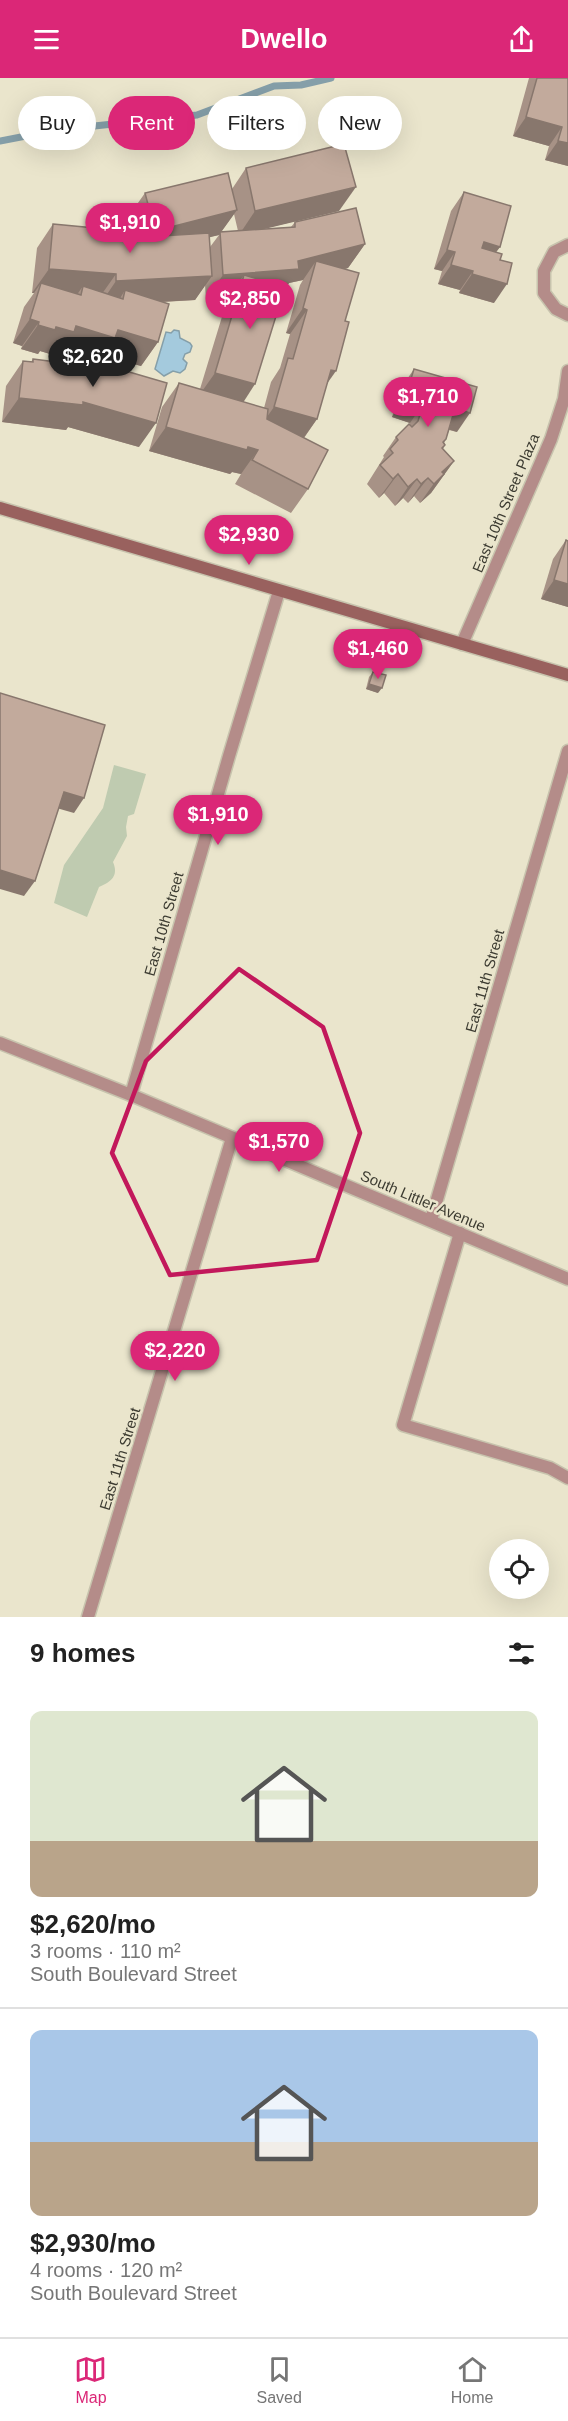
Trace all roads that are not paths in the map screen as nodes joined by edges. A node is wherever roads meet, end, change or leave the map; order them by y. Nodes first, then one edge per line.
1 (568, 245) edge
2 (568, 315) edge
3 (568, 371) edge
4 (0, 508) edge
5 (279, 591) junction
6 (462, 644) junction
7 (568, 675) edge
8 (568, 751) edge
9 (0, 1043) edge
10 (131, 1095) junction
11 (232, 1138) junction
12 (431, 1220) junction
13 (460, 1233) junction
14 (568, 1280) edge
15 (568, 1477) edge
16 (88, 1617) edge

1 - 2 street
3 - 6 street, East 10th Street Plaza
4 - 5 main road
5 - 6 main road
5 - 10 street, East 10th Street
6 - 7 main road
8 - 12 street, East 11th Street
9 - 10 street, South Littler Avenue
10 - 11 street, South Littler Avenue
11 - 12 street, South Littler Avenue
11 - 16 street, East 11th Street
12 - 13 street, South Littler Avenue
13 - 14 street, South Littler Avenue
13 - 15 street

